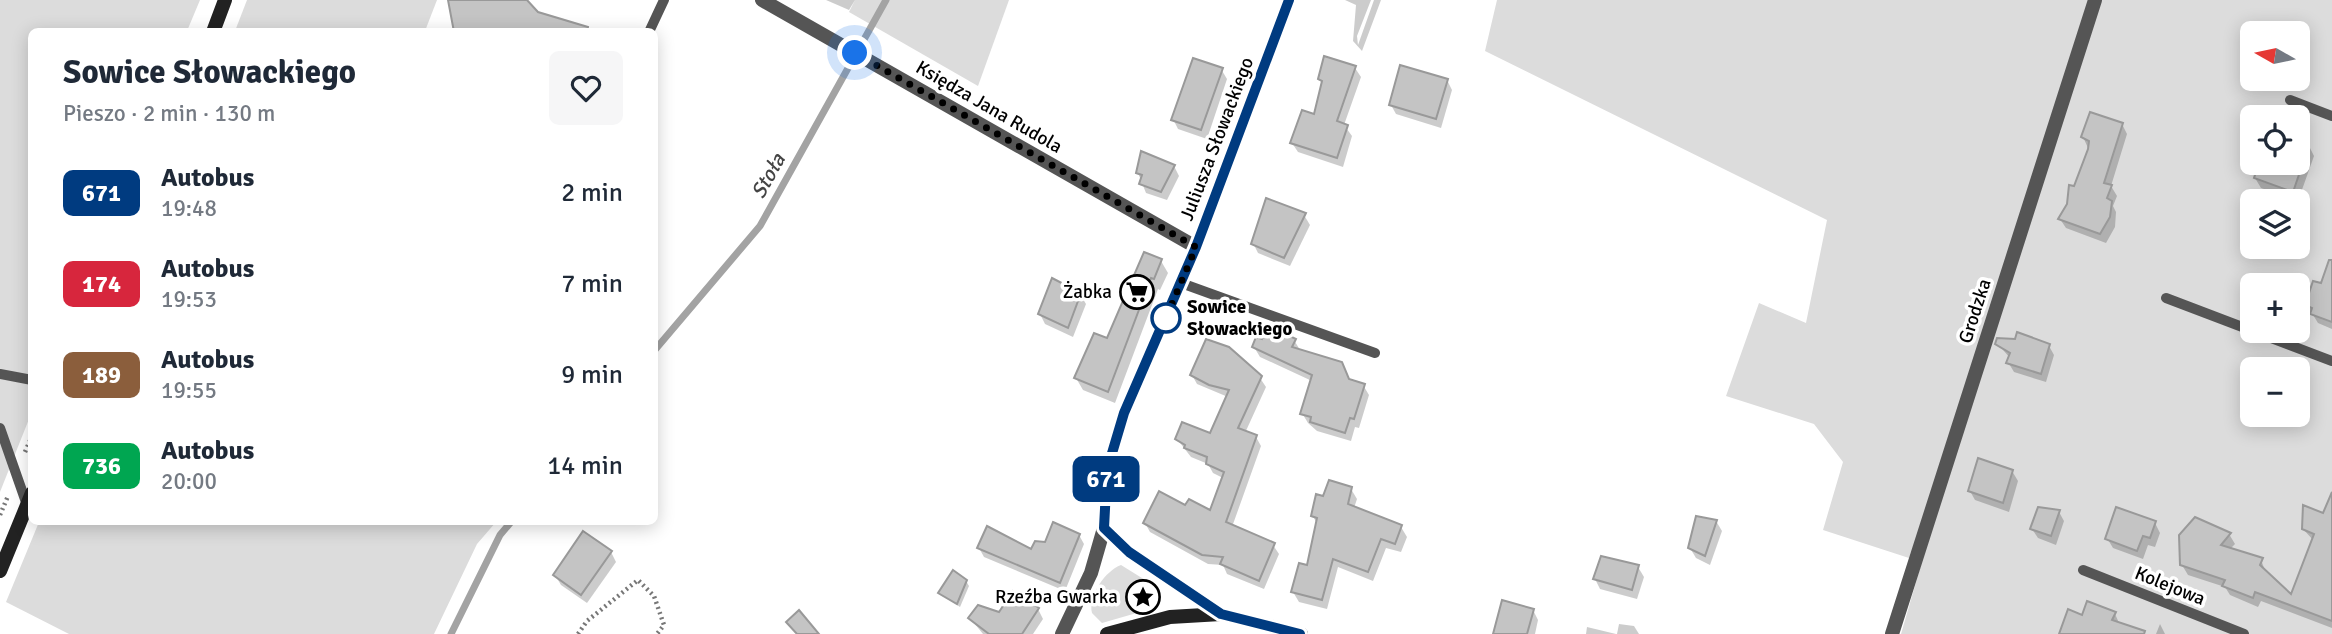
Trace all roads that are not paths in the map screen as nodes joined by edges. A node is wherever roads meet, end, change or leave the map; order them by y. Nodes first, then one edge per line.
1 (225, 0) edge
2 (664, 0) edge
3 (762, 0) edge
4 (1289, 0) edge
5 (2095, 0) edge
6 (214, 28) edge
7 (651, 28) edge
8 (2290, 100) dead end
9 (2332, 116) edge
10 (1196, 247) junction
11 (1181, 283) junction
12 (2166, 298) dead end
13 (1375, 354) dead end
14 (2332, 361) edge
15 (0, 374) edge
16 (28, 379) edge
17 (0, 428) edge
18 (28, 497) edge
19 (28, 501) edge
20 (1104, 528) junction
21 (2083, 570) dead end
22 (0, 571) edge
23 (1221, 614) junction
24 (1062, 634) edge
25 (1107, 634) edge
26 (1301, 634) edge
27 (1892, 634) edge
28 (2244, 634) edge

1 - 6 street
2 - 7 lane
3 - 10 street, Księdza Jana Rudola
4 - 10 street, Juliusza Słowackiego
5 - 27 street, Grodzka
8 - 9 lane
10 - 11 street, Juliusza Słowackiego
11 - 13 lane
11 - 20 street, Juliusza Słowackiego
12 - 14 lane
15 - 16 lane
17 - 18 lane
19 - 22 street
20 - 23 street
20 - 24 street, Juliusza Słowackiego
21 - 28 lane, Kolejowa
23 - 25 street
23 - 26 street

